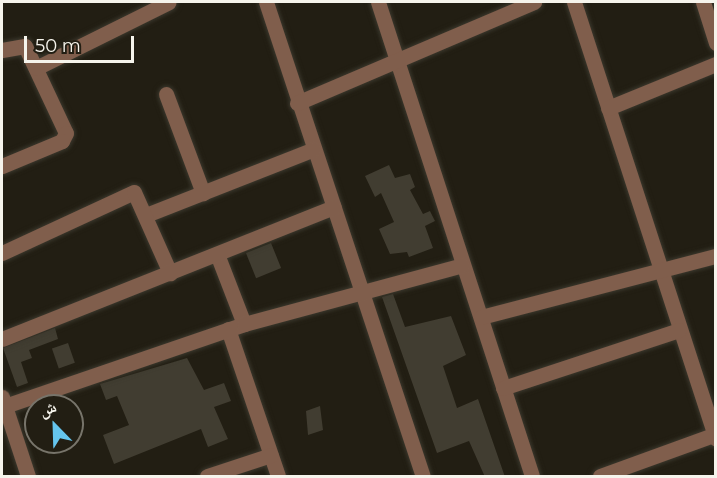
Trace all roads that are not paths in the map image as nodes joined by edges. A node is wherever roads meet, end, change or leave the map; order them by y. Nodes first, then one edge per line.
1 (169, 2) edge
2 (266, 2) edge
3 (378, 2) edge
4 (534, 2) edge
5 (574, 2) edge
6 (703, 2) edge
7 (716, 43) edge
8 (2, 50) edge
9 (397, 61) junction
10 (716, 64) edge
11 (36, 68) junction
12 (166, 94) dead end
13 (297, 103) junction
14 (608, 108) junction
15 (314, 149) junction
16 (2, 166) edge
17 (203, 193) junction
18 (334, 207) junction
19 (146, 215) junction
20 (2, 253) edge
21 (217, 254) junction
22 (716, 256) edge
23 (462, 265) junction
24 (659, 270) junction
25 (170, 273) junction
26 (362, 289) junction
27 (481, 317) junction
28 (244, 324) junction
29 (228, 329) junction
30 (679, 330) junction
31 (2, 339) edge
32 (503, 388) junction
33 (2, 403) edge
34 (715, 436) edge
35 (271, 455) junction
36 (28, 477) edge
37 (207, 477) edge
38 (278, 477) edge
39 (423, 477) edge
40 (532, 477) edge
41 (600, 477) edge

1 - 11 street
2 - 13 street
3 - 9 street
4 - 9 street
5 - 14 street
6 - 7 street
8 - 11 street
9 - 13 street
9 - 23 street
10 - 14 street
11 - 16 street
12 - 17 street
13 - 15 street
14 - 24 street
15 - 17 street
15 - 18 street
17 - 19 street
18 - 21 street
18 - 26 street
19 - 20 street
19 - 25 street
21 - 25 street
21 - 28 street
22 - 24 street
23 - 26 street
23 - 27 street
24 - 27 street
24 - 30 street
25 - 31 street
26 - 28 street
26 - 39 street
27 - 32 street
28 - 29 street
29 - 33 street
29 - 35 street
30 - 32 street
30 - 34 street
32 - 40 street
33 - 36 street
34 - 41 street
35 - 37 street
35 - 38 street

